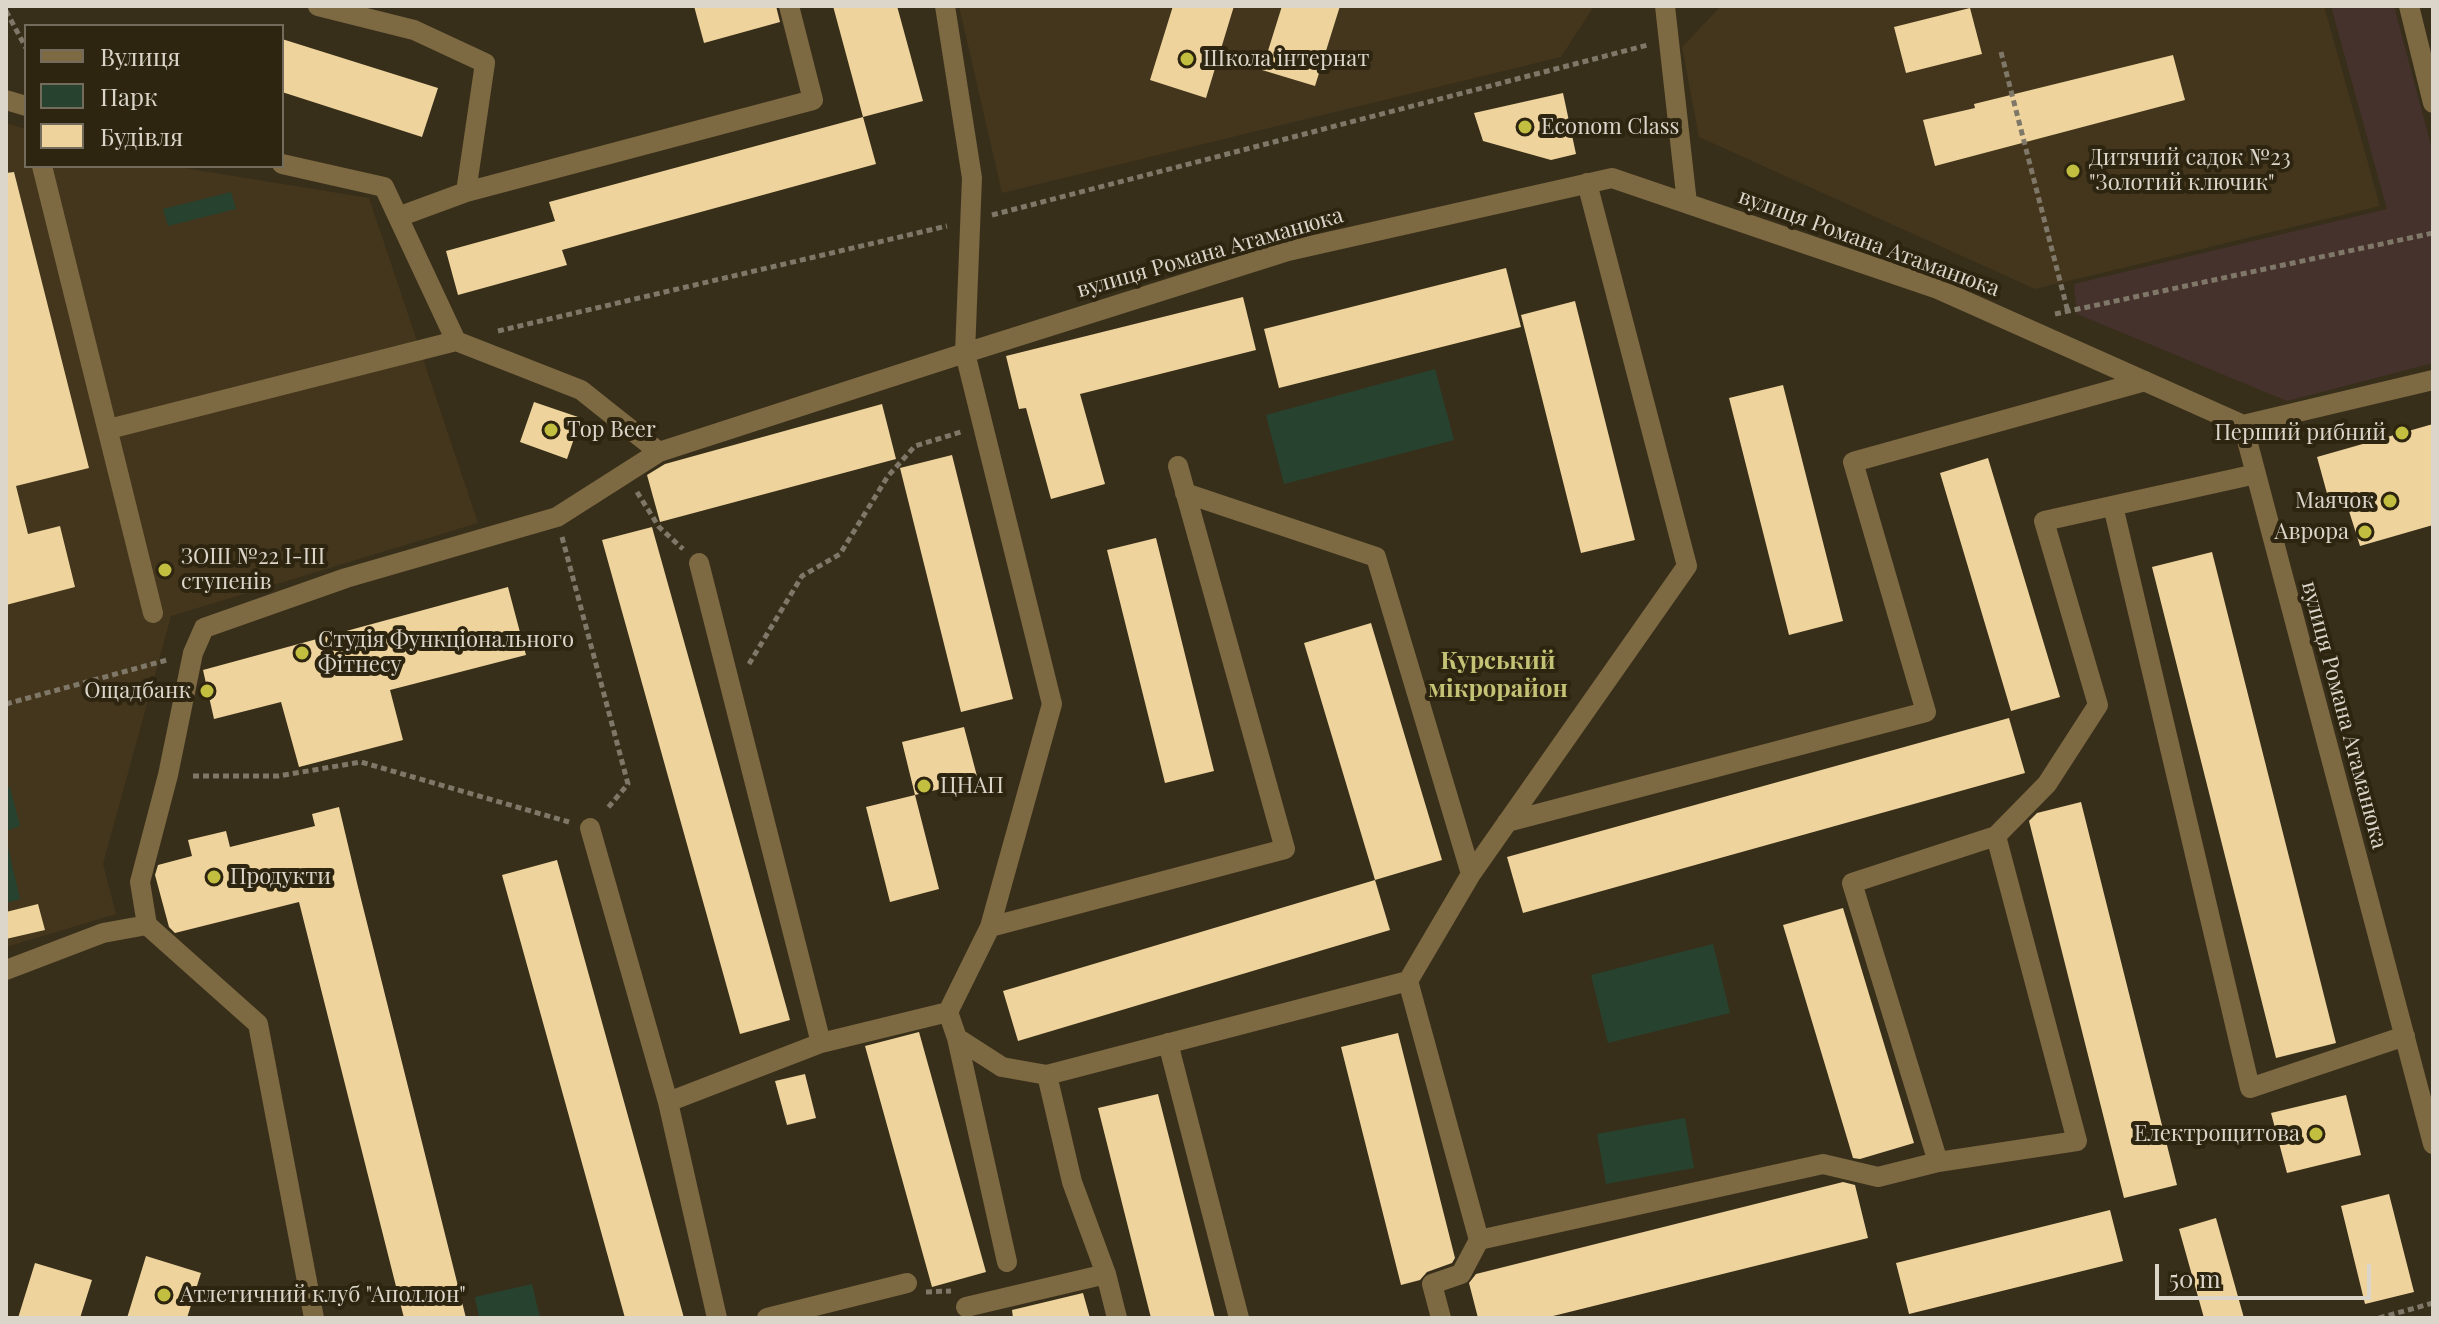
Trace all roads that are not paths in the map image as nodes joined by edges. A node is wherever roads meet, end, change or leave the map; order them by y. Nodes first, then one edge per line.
1 (318, 6) edge
2 (789, 6) edge
3 (945, 6) edge
4 (1665, 6) edge
5 (2409, 6) edge
6 (2433, 103) edge
7 (284, 164) edge
8 (43, 168) edge
9 (1587, 183) junction
10 (466, 192) junction
11 (1687, 203) junction
12 (398, 217) junction
13 (456, 341) junction
14 (965, 353) junction
15 (2433, 380) edge
16 (2145, 381) junction
17 (2243, 425) junction
18 (109, 429) junction
19 (659, 452) junction
20 (1178, 466) dead end
21 (2256, 474) junction
22 (1185, 493) junction
23 (2113, 506) junction
24 (699, 563) road end
25 (153, 613) dead end
26 (1507, 822) junction
27 (590, 828) road end
28 (1996, 836) junction
29 (1471, 874) junction
30 (147, 925) junction
31 (990, 927) junction
32 (6, 970) edge
33 (1408, 981) junction
34 (948, 1012) junction
35 (2405, 1036) junction
36 (957, 1038) junction
37 (821, 1043) junction
38 (1168, 1043) junction
39 (1047, 1075) junction
40 (668, 1102) junction
41 (2433, 1144) edge
42 (1938, 1162) junction
43 (1479, 1240) junction
44 (1007, 1262) dead end
45 (1106, 1274) junction
46 (907, 1283) dead end
47 (966, 1307) dead end
48 (314, 1318) edge
49 (717, 1318) edge
50 (767, 1318) edge
51 (1117, 1318) edge
52 (1239, 1318) edge
53 (1441, 1318) edge

1 - 10 street
2 - 10 street
3 - 14 street
4 - 11 street
5 - 6 street
7 - 12 street
8 - 18 street
9 - 11 street, вулиця Романа Атаманюка
9 - 14 street, вулиця Романа Атаманюка
9 - 26 street
10 - 12 street
11 - 16 street, вулиця Романа Атаманюка
12 - 13 street
13 - 18 street
13 - 19 street
14 - 19 street, вулиця Романа Атаманюка
14 - 31 street
15 - 17 street
16 - 17 street, вулиця Романа Атаманюка
16 - 26 street
17 - 21 street, вулиця Романа Атаманюка
18 - 25 street
19 - 30 street, вулиця Романа Атаманюка
20 - 22 street
21 - 23 street
21 - 35 street, вулиця Романа Атаманюка
22 - 29 street
22 - 31 street
23 - 28 street
23 - 35 street
24 - 37 street
26 - 29 street
27 - 40 street
28 - 42 street
28 - 42 street
29 - 33 street
30 - 32 street
30 - 48 street
31 - 34 street
33 - 38 street
33 - 43 street
34 - 36 street
34 - 37 street
35 - 41 street, вулиця Романа Атаманюка
36 - 39 street
36 - 44 street
37 - 40 street
38 - 39 street
38 - 52 street
39 - 45 street
40 - 49 street
42 - 43 street
43 - 53 street
45 - 47 street
45 - 51 street
46 - 50 street

